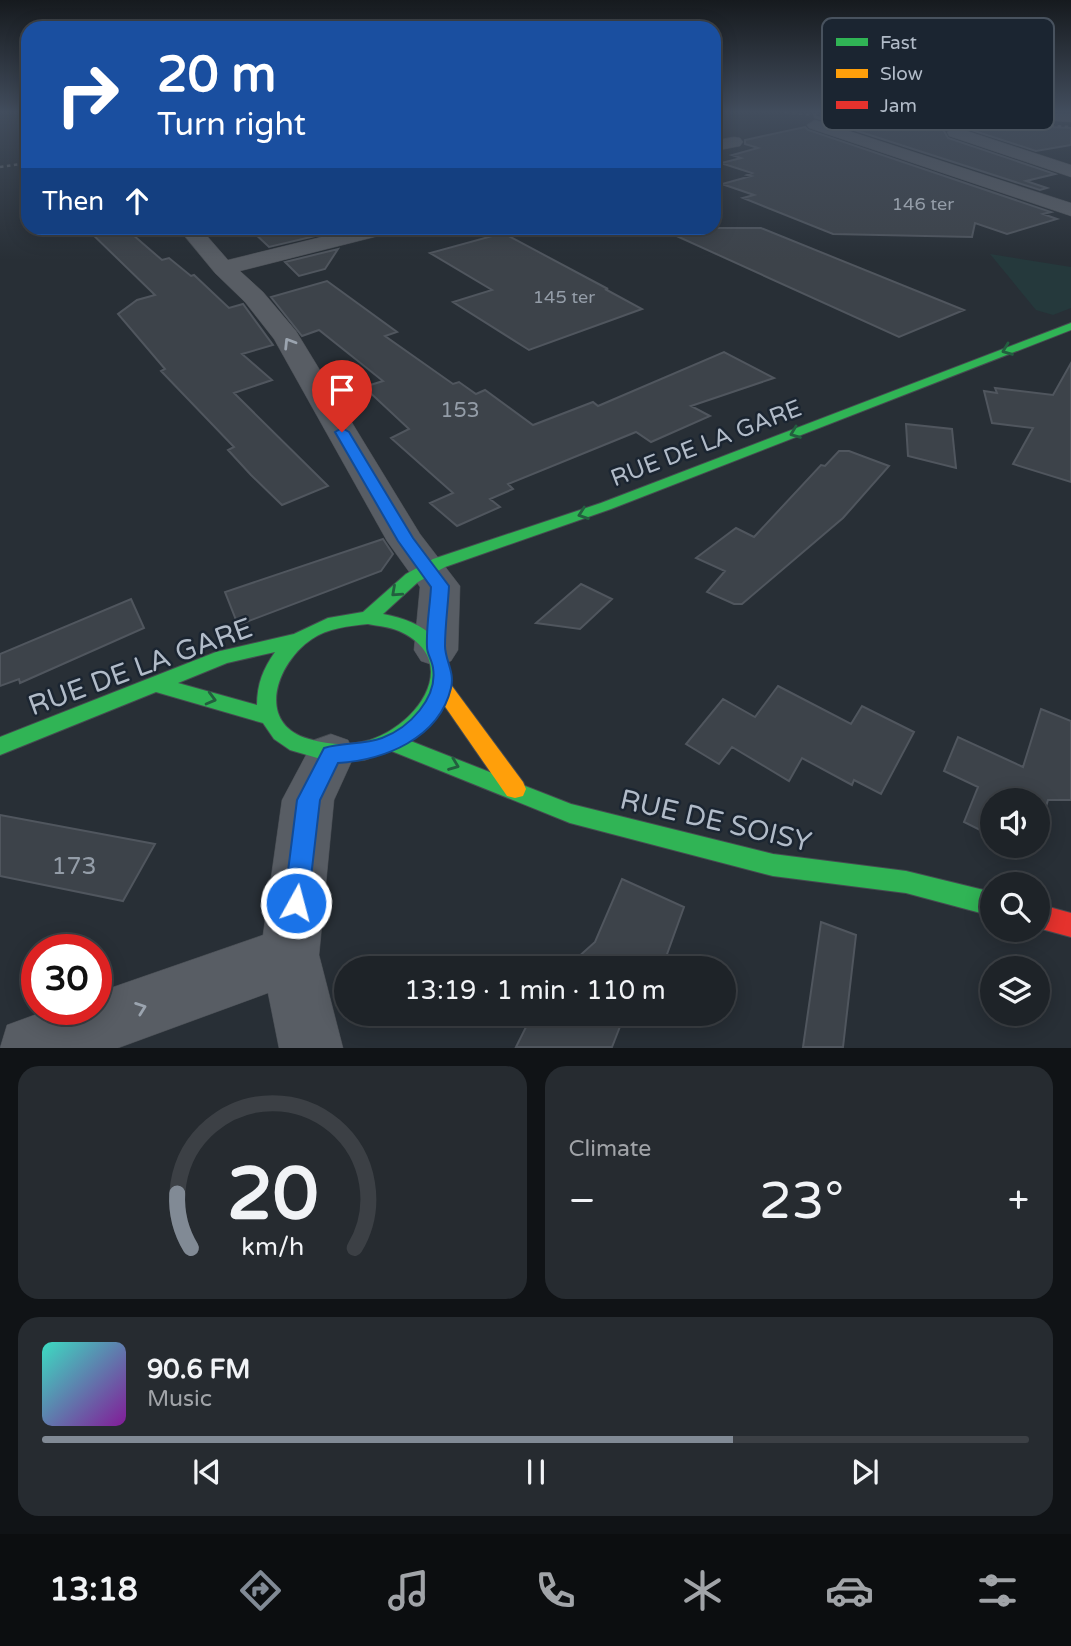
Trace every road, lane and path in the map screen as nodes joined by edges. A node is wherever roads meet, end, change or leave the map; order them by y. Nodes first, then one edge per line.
1 (926, 162) edge
2 (1044, 162) edge
3 (1071, 171) edge
4 (1071, 210) edge
5 (195, 235) edge
6 (354, 235) edge
7 (223, 268) junction
8 (1071, 326) edge
9 (427, 569) junction
10 (368, 618) junction
11 (299, 639) junction
12 (439, 668) junction
13 (155, 684) junction
14 (267, 716) junction
15 (393, 743) junction
16 (0, 746) edge
17 (331, 754) junction
18 (515, 789) junction
19 (980, 901) edge
20 (1050, 919) edge
21 (1071, 925) edge
22 (290, 955) junction
23 (30, 1048) edge
24 (311, 1048) edge

1 - 4 street
2 - 3 street
5 - 7 street
6 - 7 street
9 -> 7 street
8 -> 9 main road, RUE DE LA GARE
9 -> 10 main road, RUE DE LA GARE
9 - 12 street
10 - 11 main road
10 - 12 main road
11 - 13 main road, RUE DE LA GARE
11 - 14 main road
12 - 15 main road
12 - 18 main road
13 -> 14 main road
13 - 16 main road, RUE DE LA GARE
14 - 17 main road
15 - 17 main road
15 -> 18 main road, RUE DE SOISY
17 - 22 street
18 - 19 main road, RUE DE SOISY
20 - 21 main road
23 -> 22 street
22 - 24 street

